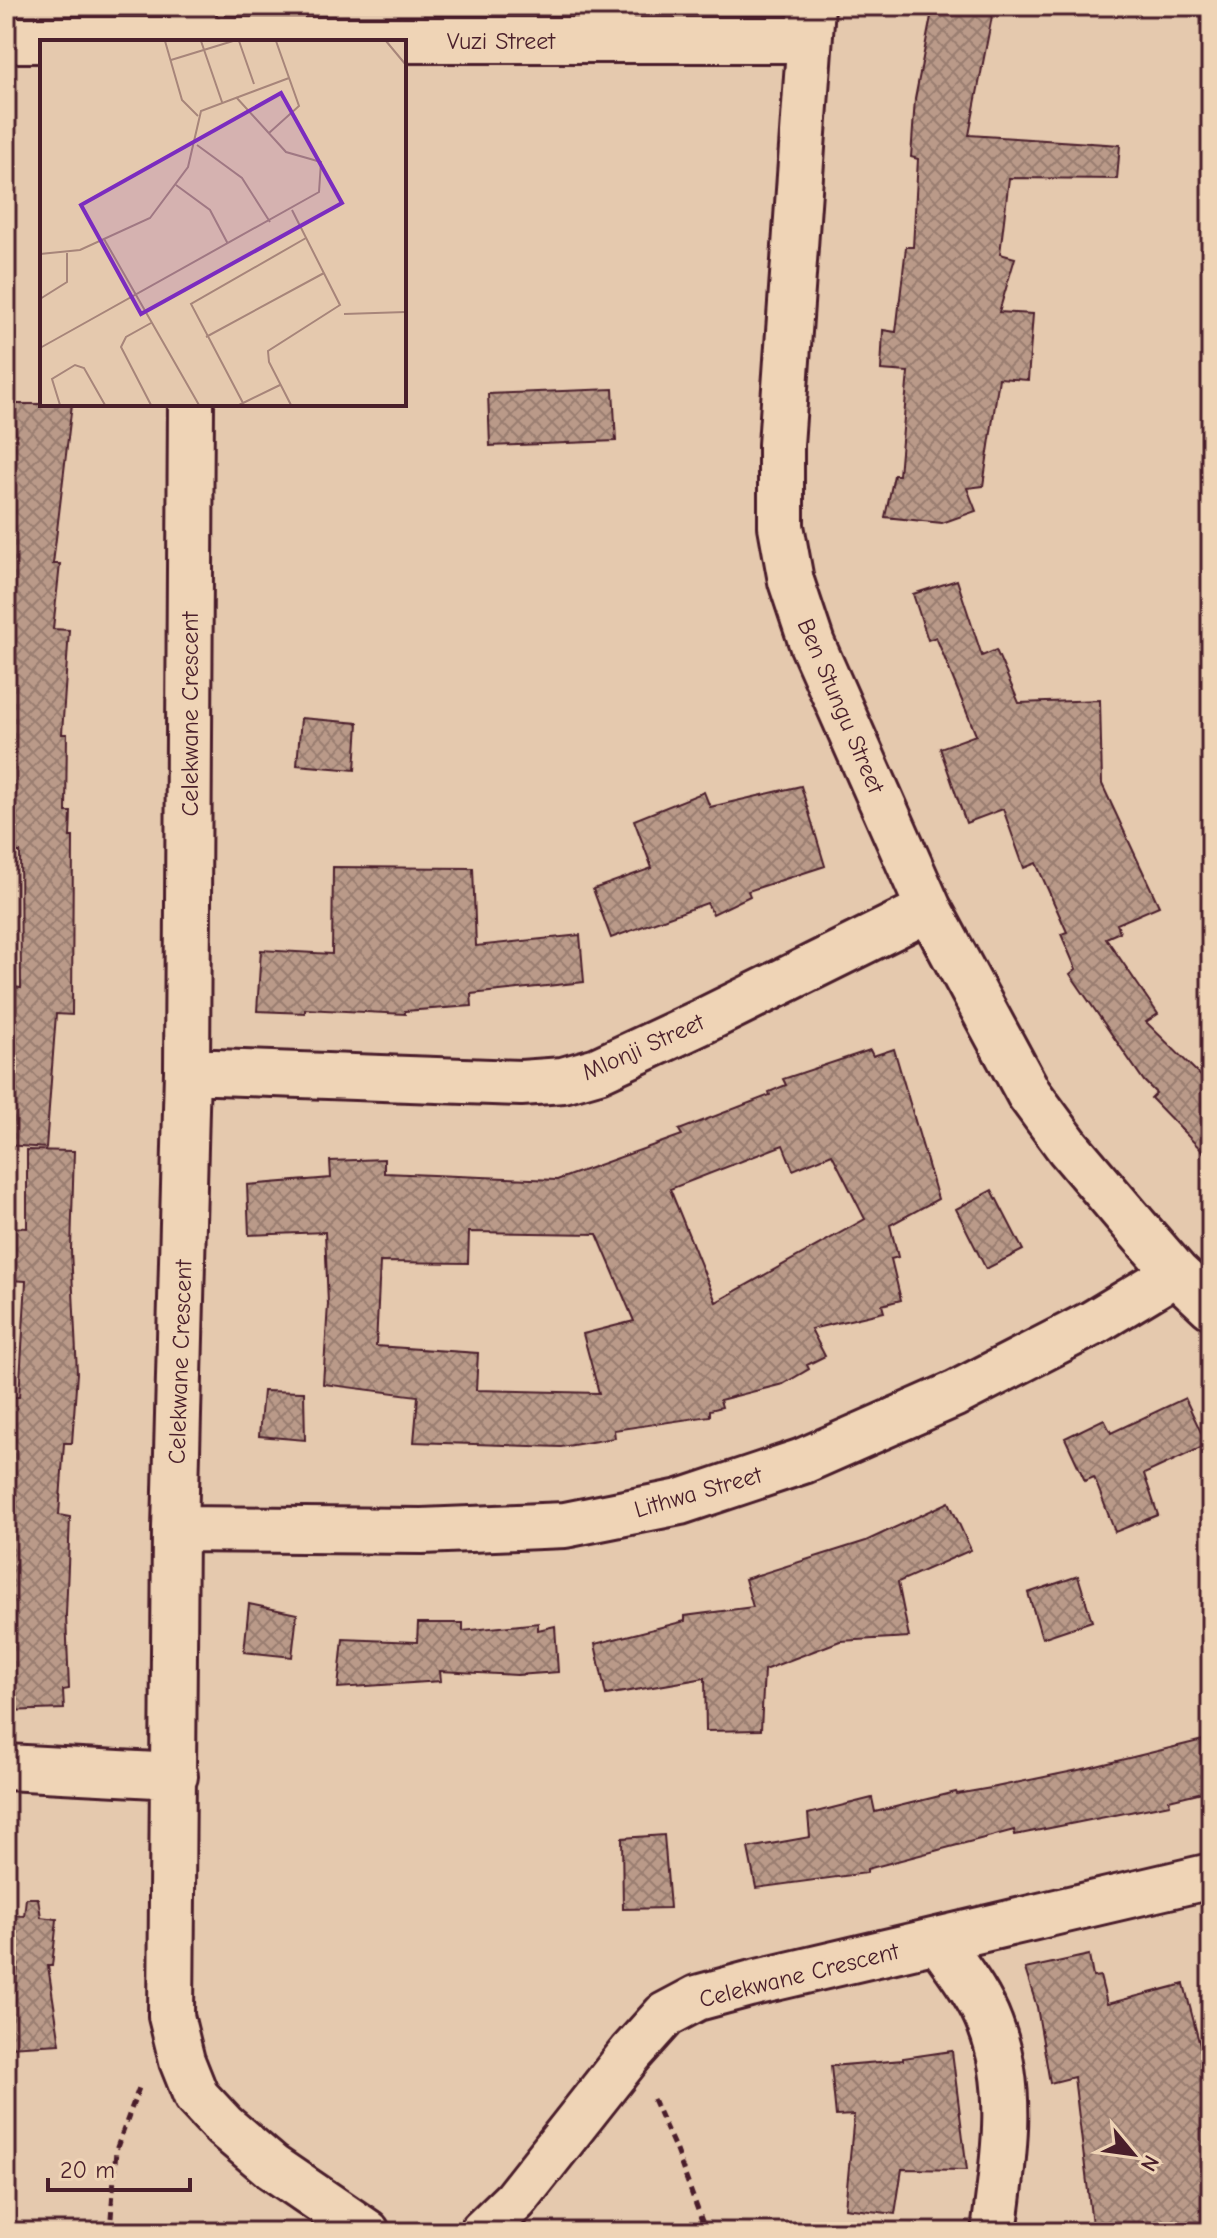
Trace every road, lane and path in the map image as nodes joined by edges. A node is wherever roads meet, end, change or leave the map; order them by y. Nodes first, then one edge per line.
1 (193, 6) edge
2 (811, 23) edge
3 (6, 40) edge
4 (40, 40) edge
5 (193, 40) edge
6 (258, 40) edge
7 (191, 406) edge
8 (929, 909) junction
9 (187, 1071) junction
10 (1176, 1273) junction
11 (1211, 1306) edge
12 (175, 1529) junction
13 (6, 1767) edge
14 (175, 1776) junction
15 (1211, 1876) edge
16 (938, 1940) junction
17 (631, 2053) junction
18 (181, 2055) junction
19 (110, 2232) edge
20 (367, 2232) edge
21 (482, 2232) edge
22 (706, 2232) edge
23 (994, 2232) edge

1 - 5 street
2 - 6 street, Vuzi Street
2 - 8 street, Ben Stungu Street
3 - 4 street, Vuzi Street
7 - 9 street, Celekwane Crescent
8 - 9 street, Mlonji Street
8 - 10 street, Ben Stungu Street
9 - 12 street, Celekwane Crescent
10 - 11 street, Ben Stungu Street
10 - 12 street, Lithwa Street
12 - 14 street, Celekwane Crescent
13 - 14 street
14 - 18 street, Celekwane Crescent
15 - 16 street, Celekwane Crescent
16 - 17 street, Celekwane Crescent
16 - 23 street
17 - 21 street, Celekwane Crescent
17 - 22 path
18 - 19 path
18 - 20 street, Celekwane Crescent

